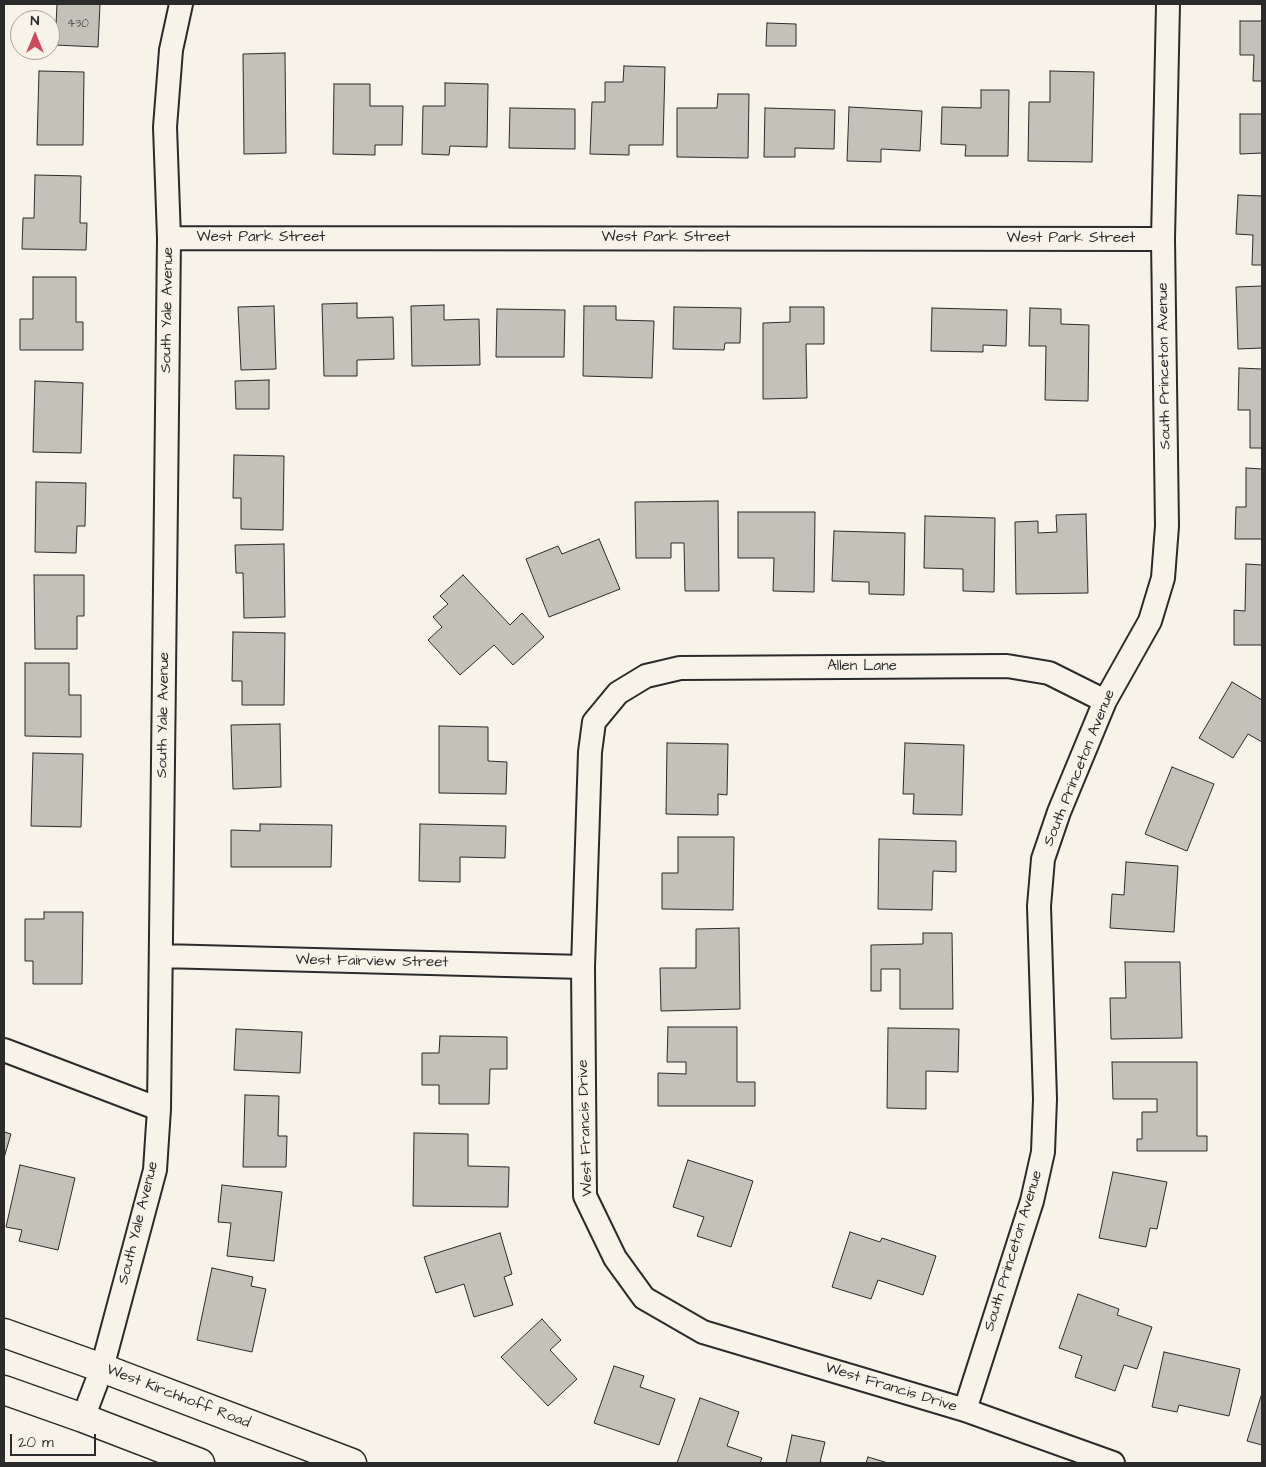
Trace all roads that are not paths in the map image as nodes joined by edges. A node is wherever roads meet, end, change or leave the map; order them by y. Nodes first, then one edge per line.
1 (181, 4) edge
2 (1168, 4) edge
3 (169, 238) junction
4 (1163, 239) junction
5 (618, 693) joint
6 (1105, 701) junction
7 (161, 956) junction
8 (583, 967) junction
9 (4, 1050) edge
10 (159, 1109) junction
11 (4, 1333) edge
12 (102, 1368) junction
13 (4, 1390) edge
14 (965, 1410) junction
15 (83, 1418) junction
16 (188, 1461) edge
17 (352, 1463) edge
18 (1113, 1463) edge

1 - 3 street, South Yale Avenue
2 - 4 street, South Princeton Avenue
3 - 4 street, West Park Street
3 - 7 street, South Yale Avenue
4 - 6 street, South Princeton Avenue
5 - 6 street, Allen Lane
5 - 8 street, West Francis Drive
6 - 14 street, South Princeton Avenue
7 - 8 street, West Fairview Street
7 - 10 street, South Yale Avenue
8 - 14 street, West Francis Drive
9 - 10 street
10 - 12 street, South Yale Avenue
11 - 12 main road, West Kirchhoff Road
12 - 15 street, South Yale Avenue
12 - 17 main road, West Kirchhoff Road
13 - 15 main road
14 - 18 street, West Francis Drive
15 - 16 main road

